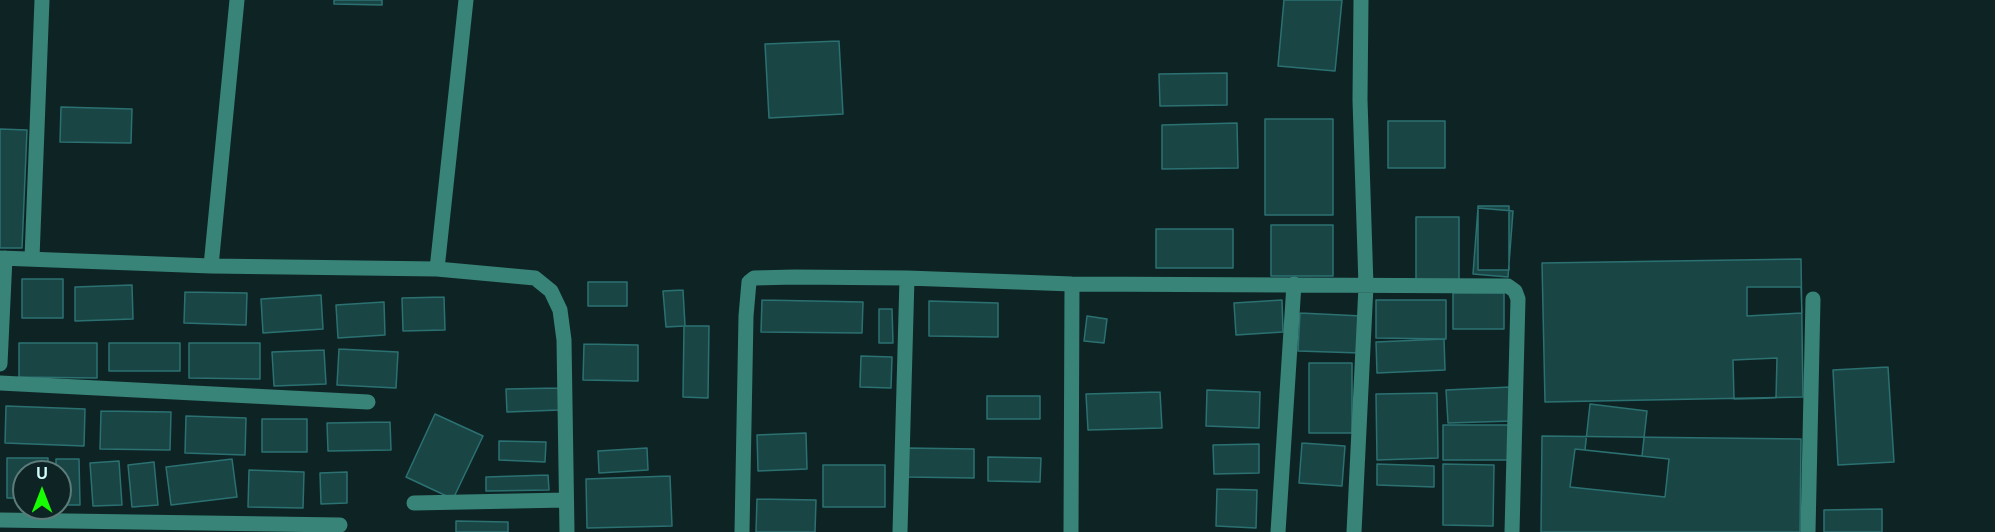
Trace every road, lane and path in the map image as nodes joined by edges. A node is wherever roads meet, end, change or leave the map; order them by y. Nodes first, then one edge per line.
1 (42, 0) edge
2 (237, 0) edge
3 (466, 0) edge
4 (1361, 0) edge
5 (2, 258) edge
6 (32, 258) junction
7 (211, 266) junction
8 (437, 269) junction
9 (907, 278) junction
10 (1072, 284) junction
11 (1294, 284) junction
12 (1366, 286) junction
13 (1813, 299) dead end
14 (0, 364) edge
15 (0, 383) edge
16 (368, 402) dead end
17 (566, 500) junction
18 (414, 502) dead end
19 (0, 520) edge
20 (340, 525) dead end
21 (567, 532) edge
22 (742, 532) edge
23 (900, 532) edge
24 (1071, 532) edge
25 (1278, 532) edge
26 (1354, 532) edge
27 (1512, 532) edge
28 (1808, 532) edge

1 - 6 street
2 - 7 street
3 - 8 street
4 - 12 street
5 - 6 street
5 - 14 street
6 - 7 street
7 - 8 street
8 - 17 street
9 - 10 street
9 - 22 street
9 - 23 street
10 - 11 street
10 - 24 street
11 - 12 street
11 - 25 street
12 - 26 street
12 - 27 street
13 - 28 street
15 - 16 street
17 - 18 street
17 - 21 street
19 - 20 street

